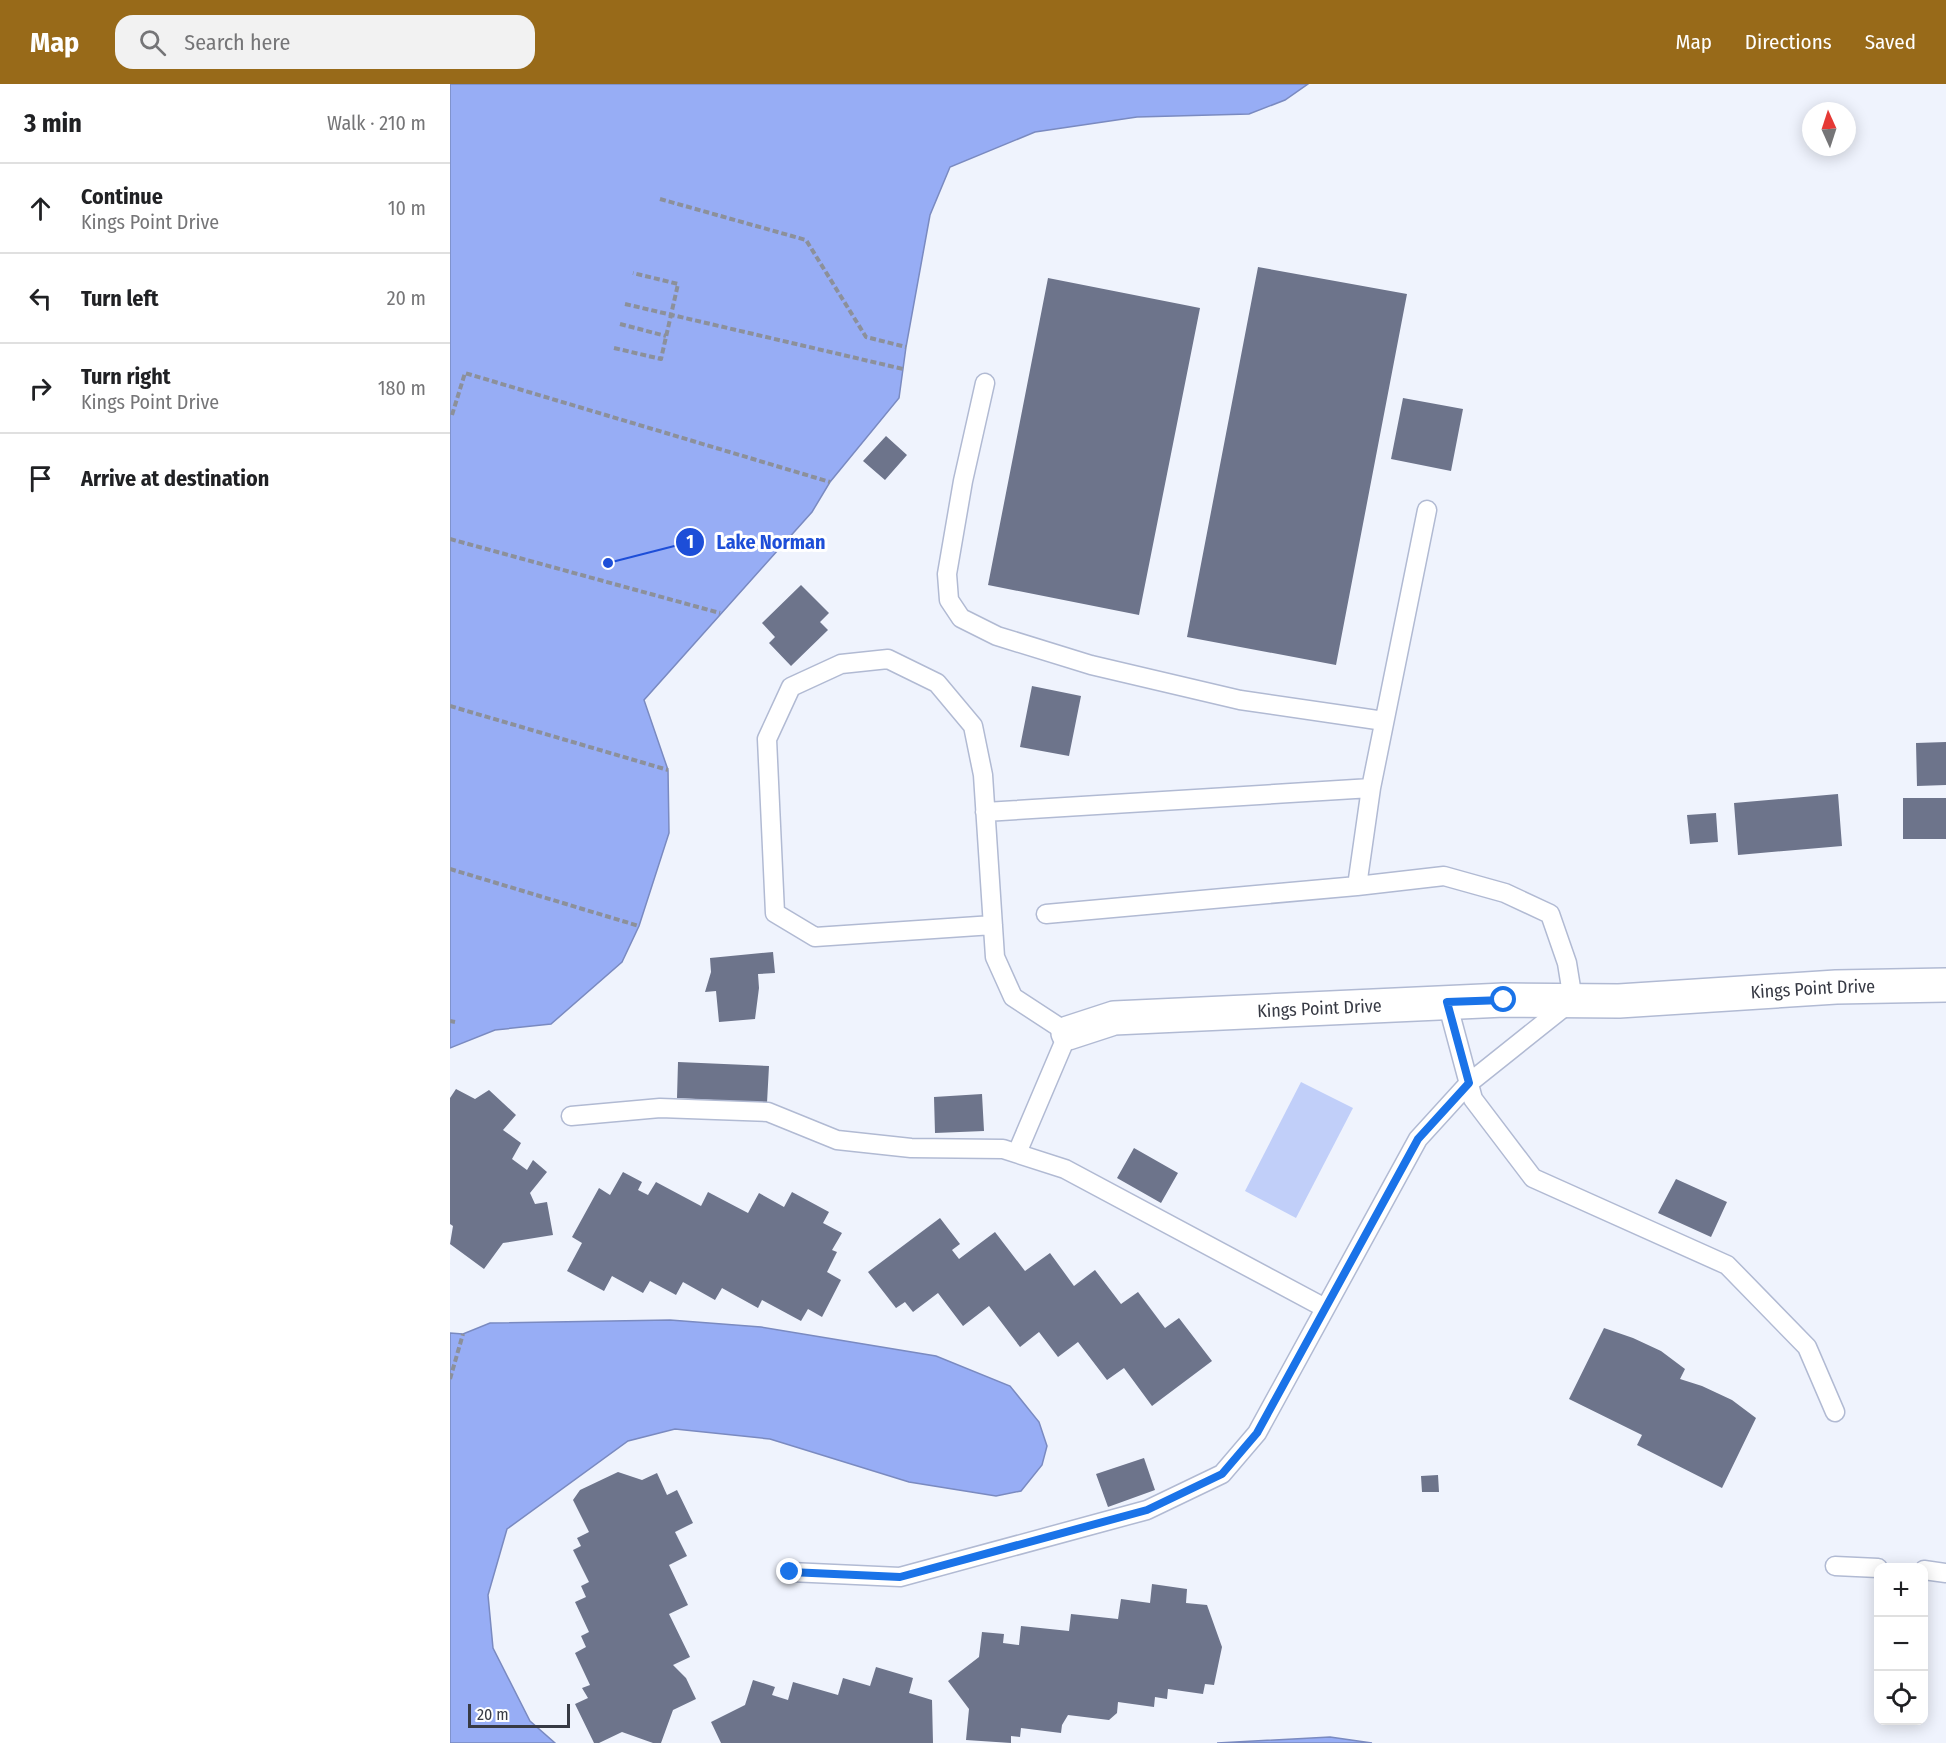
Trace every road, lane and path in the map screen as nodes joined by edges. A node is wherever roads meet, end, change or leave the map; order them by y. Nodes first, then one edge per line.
1 (660, 199) dead end
2 (633, 273) dead end
3 (625, 304) dead end
4 (671, 315) junction
5 (620, 324) dead end
6 (666, 336) junction
7 (906, 347) dead end
8 (614, 348) dead end
9 (903, 369) dead end
10 (985, 383) dead end
11 (452, 415) dead end
12 (830, 482) dead end
13 (1427, 510) dead end
14 (450, 539) edge
15 (720, 613) dead end
16 (450, 706) edge
17 (1384, 721) junction
18 (668, 770) dead end
19 (1371, 788) junction
20 (985, 812) junction
21 (450, 869) edge
22 (1357, 886) junction
23 (1046, 914) dead end
24 (993, 925) junction
25 (639, 926) dead end
26 (1946, 984) edge
27 (1573, 1000) junction
28 (1447, 1002) junction
29 (1068, 1033) junction
30 (1469, 1083) junction
31 (571, 1116) dead end
32 (1017, 1153) junction
33 (1325, 1308) junction
34 (463, 1334) dead end
35 (450, 1379) edge
36 (1835, 1412) dead end
37 (1835, 1566) dead end
38 (1874, 1568) edge
39 (1928, 1571) edge
40 (790, 1572) dead end
41 (1946, 1573) edge

1 - 7 path
2 - 4 path
3 - 4 path
4 - 6 path
4 - 9 path
5 - 6 path
6 - 8 path
10 - 17 lane
11 - 12 path
13 - 17 lane
14 - 15 path
16 - 18 path
17 - 19 lane
19 - 20 lane
19 - 22 lane
20 - 24 lane
20 - 24 lane
21 - 25 path
22 - 23 lane
22 - 27 lane
24 - 29 lane
26 - 27 street, Kings Point Drive
27 - 28 street, Kings Point Drive
27 - 30 lane
28 - 29 street, Kings Point Drive
28 - 30 lane
29 - 32 lane
30 - 33 lane
30 - 36 lane
31 - 32 lane
32 - 33 lane
33 - 40 lane
34 - 35 path
37 - 38 lane
39 - 41 lane

